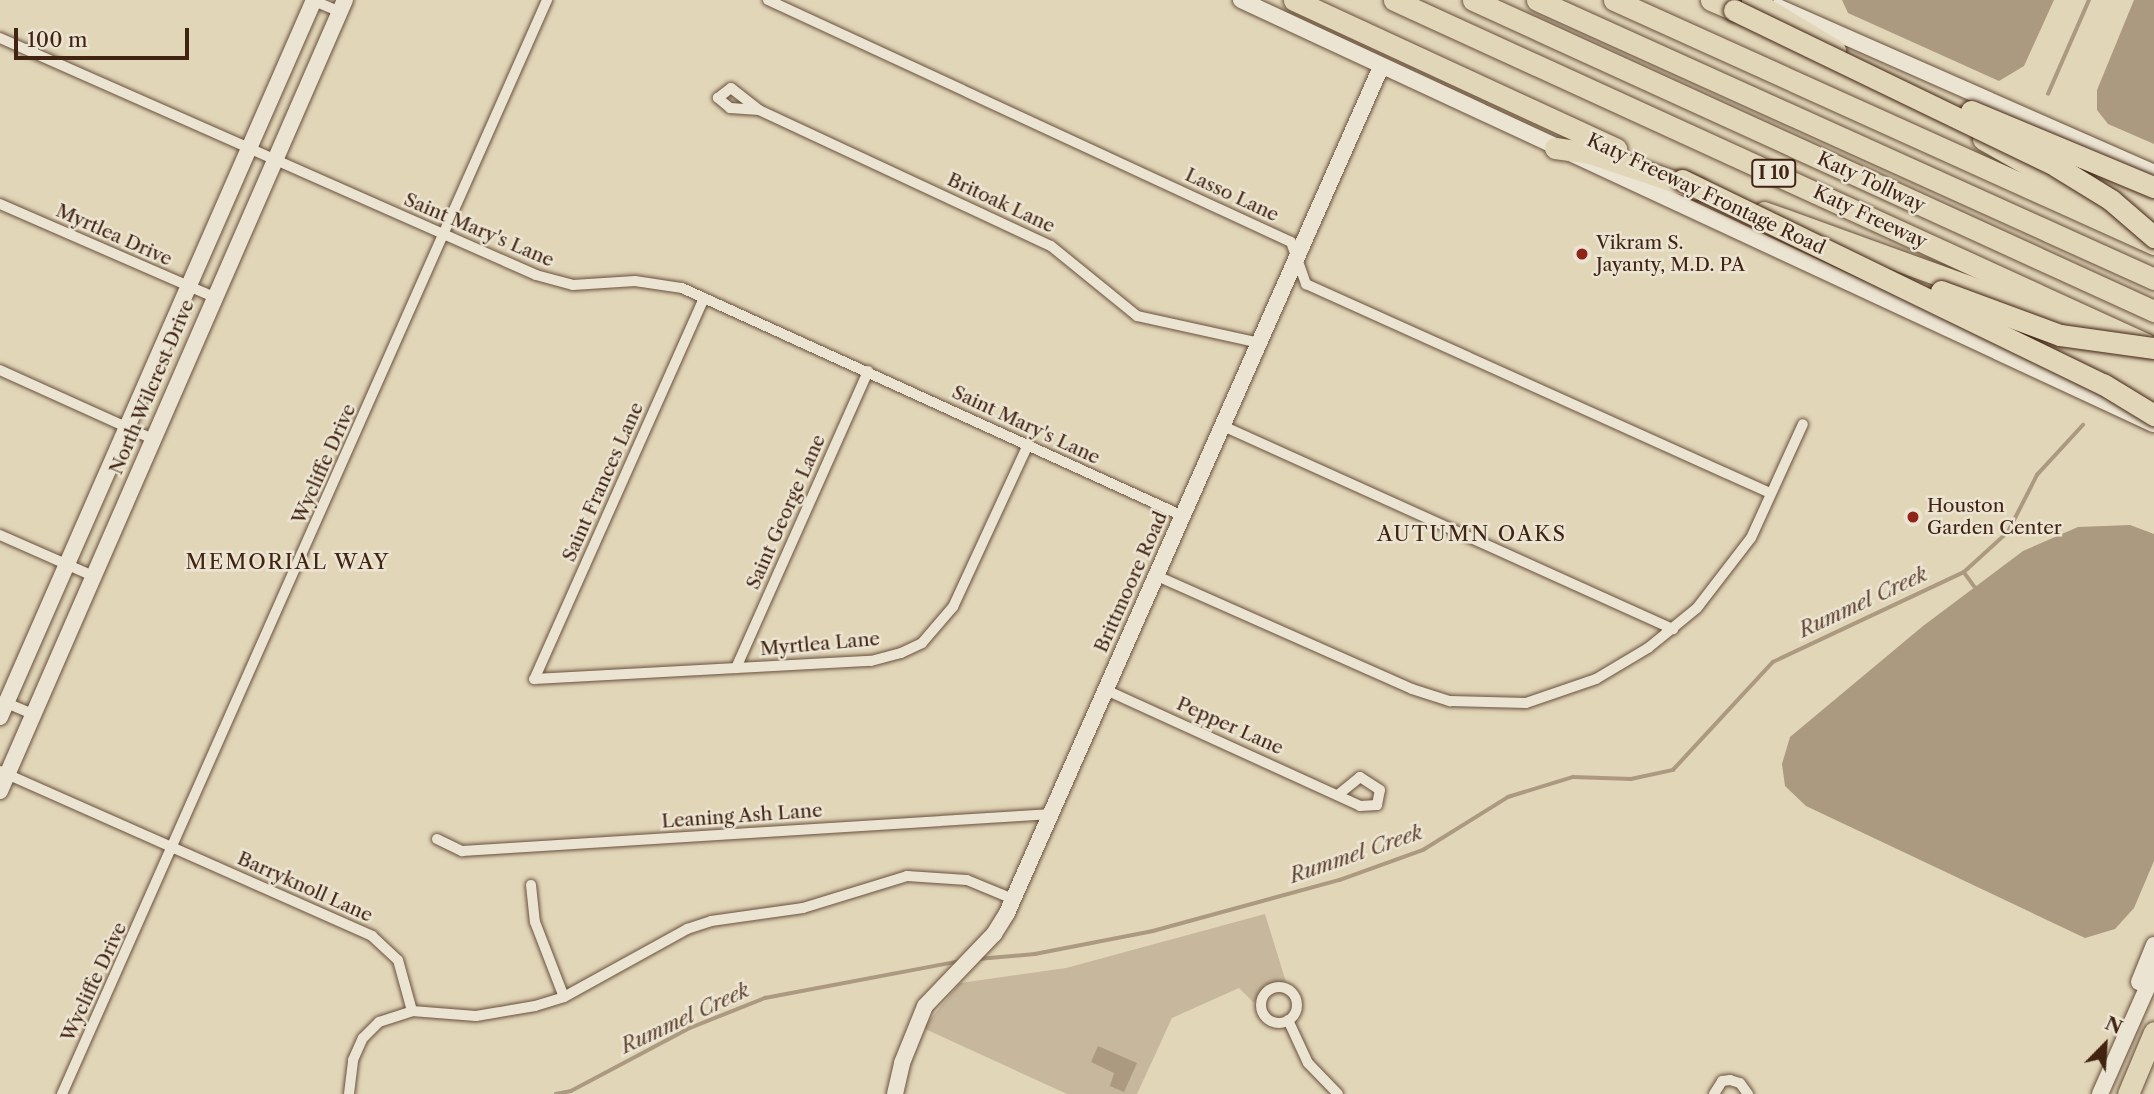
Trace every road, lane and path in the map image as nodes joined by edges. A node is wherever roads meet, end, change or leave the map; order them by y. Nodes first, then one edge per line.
1 (313, 0) edge
2 (547, 0) edge
3 (768, 0) edge
4 (1241, 0) edge
5 (1294, 0) edge
6 (1394, 0) edge
7 (1473, 0) edge
8 (1536, 0) edge
9 (1614, 0) edge
10 (1711, 0) edge
11 (1761, 0) edge
12 (1743, 5) edge
13 (342, 6) edge
14 (0, 38) edge
15 (1381, 67) junction
16 (760, 110) dead end
17 (250, 148) junction
18 (1555, 148) junction
19 (277, 159) junction
20 (2154, 173) edge
21 (1682, 180) junction
22 (2154, 187) edge
23 (0, 204) edge
24 (444, 234) junction
25 (2154, 237) edge
26 (2154, 244) edge
27 (1295, 262) junction
28 (2154, 279) edge
29 (190, 287) junction
30 (214, 297) junction
31 (704, 298) junction
32 (2154, 311) edge
33 (1260, 343) junction
34 (2154, 349) edge
35 (0, 370) edge
36 (868, 370) junction
37 (2154, 415) edge
38 (1803, 424) dead end
39 (2154, 424) edge
40 (126, 426) junction
41 (1223, 426) junction
42 (153, 439) junction
43 (1028, 445) junction
44 (1770, 493) junction
45 (1184, 516) junction
46 (0, 535) edge
47 (66, 564) junction
48 (93, 576) junction
49 (1157, 576) junction
50 (1673, 629) junction
51 (736, 668) junction
52 (534, 679) joint
53 (1106, 690) junction
54 (2, 706) edge
55 (32, 714) junction
56 (4, 773) edge
57 (0, 791) edge
58 (1340, 793) dead end
59 (1052, 814) junction
60 (437, 839) dead end
61 (174, 848) junction
62 (531, 885) dead end
63 (1013, 899) junction
64 (2154, 945) edge
65 (2154, 972) edge
66 (564, 997) junction
67 (412, 1011) junction
68 (1288, 1020) dead end
69 (2154, 1032) edge
70 (2115, 1058) junction
71 (62, 1094) edge
72 (349, 1094) edge
73 (895, 1094) edge
74 (1338, 1094) edge
75 (1713, 1094) edge
76 (1748, 1094) edge
77 (2099, 1094) edge
78 (2128, 1094) edge

1 - 13 street
1 - 17 main road, North Wilcrest Drive
2 - 24 street, Wycliffe Drive
3 - 27 street, Lasso Lane
4 - 15 main road, Katy Freeway Frontage Road
5 - 21 highway
6 - 34 highway, Katy Freeway / I 10
7 - 32 highway, Katy Tollway
8 - 28 highway, Katy Tollway
9 - 26 highway
10 - 12 highway
11 - 20 main road
12 - 22 highway, bridge
12 - 25 highway, bridge
13 - 19 main road, North Wilcrest Drive
14 - 17 street, Saint Mary's Lane
15 - 18 main road, Katy Freeway Frontage Road
15 - 27 main road, Brittmoore Road
16 - 33 street, Britoak Lane
17 - 19 street, Saint Mary's Lane
17 - 29 main road, North Wilcrest Drive
18 - 34 highway
18 - 39 main road, Katy Freeway Frontage Road
19 - 24 street, Saint Mary's Lane
19 - 30 main road, North Wilcrest Drive
21 - 34 highway, bridge
21 - 37 highway, bridge
23 - 29 street, Myrtlea Drive
24 - 31 street, Saint Mary's Lane
24 - 61 street, Wycliffe Drive
27 - 33 main road, Brittmoore Road
27 - 44 street, Lasso Lane
29 - 30 street, Myrtlea Drive
29 - 40 main road, North Wilcrest Drive
30 - 42 main road, North Wilcrest Drive
31 - 36 street, Saint Mary's Lane
31 - 52 street, Saint Frances Lane
33 - 41 main road, Brittmoore Road
35 - 40 street
36 - 43 street, Saint Mary's Lane
36 - 51 street, Saint George Lane
38 - 44 street
40 - 42 street
40 - 47 main road, North Wilcrest Drive
41 - 45 main road, Brittmoore Road
41 - 50 street
42 - 48 main road, North Wilcrest Drive
43 - 45 street, Saint Mary's Lane
43 - 51 street, Myrtlea Lane
44 - 50 street
45 - 49 main road, Brittmoore Road
46 - 47 street
47 - 48 street
47 - 54 main road, North Wilcrest Drive
48 - 55 main road, North Wilcrest Drive
49 - 50 street
49 - 53 main road, Brittmoore Road
51 - 52 street, Myrtlea Lane
53 - 58 street, Pepper Lane
53 - 59 main road, Brittmoore Road
54 - 55 street
55 - 56 main road, North Wilcrest Drive
56 - 57 main road, North Wilcrest Drive
56 - 61 street, Barryknoll Lane
59 - 60 street, Leaning Ash Lane
59 - 63 main road, Brittmoore Road
61 - 67 street, Barryknoll Lane
61 - 71 street, Wycliffe Drive
62 - 66 street
63 - 66 street
63 - 73 main road, Brittmoore Road
64 - 70 main road
65 - 70 main road
66 - 67 street
67 - 72 street
68 - 74 street
69 - 78 highway
70 - 77 main road
75 - 76 street

